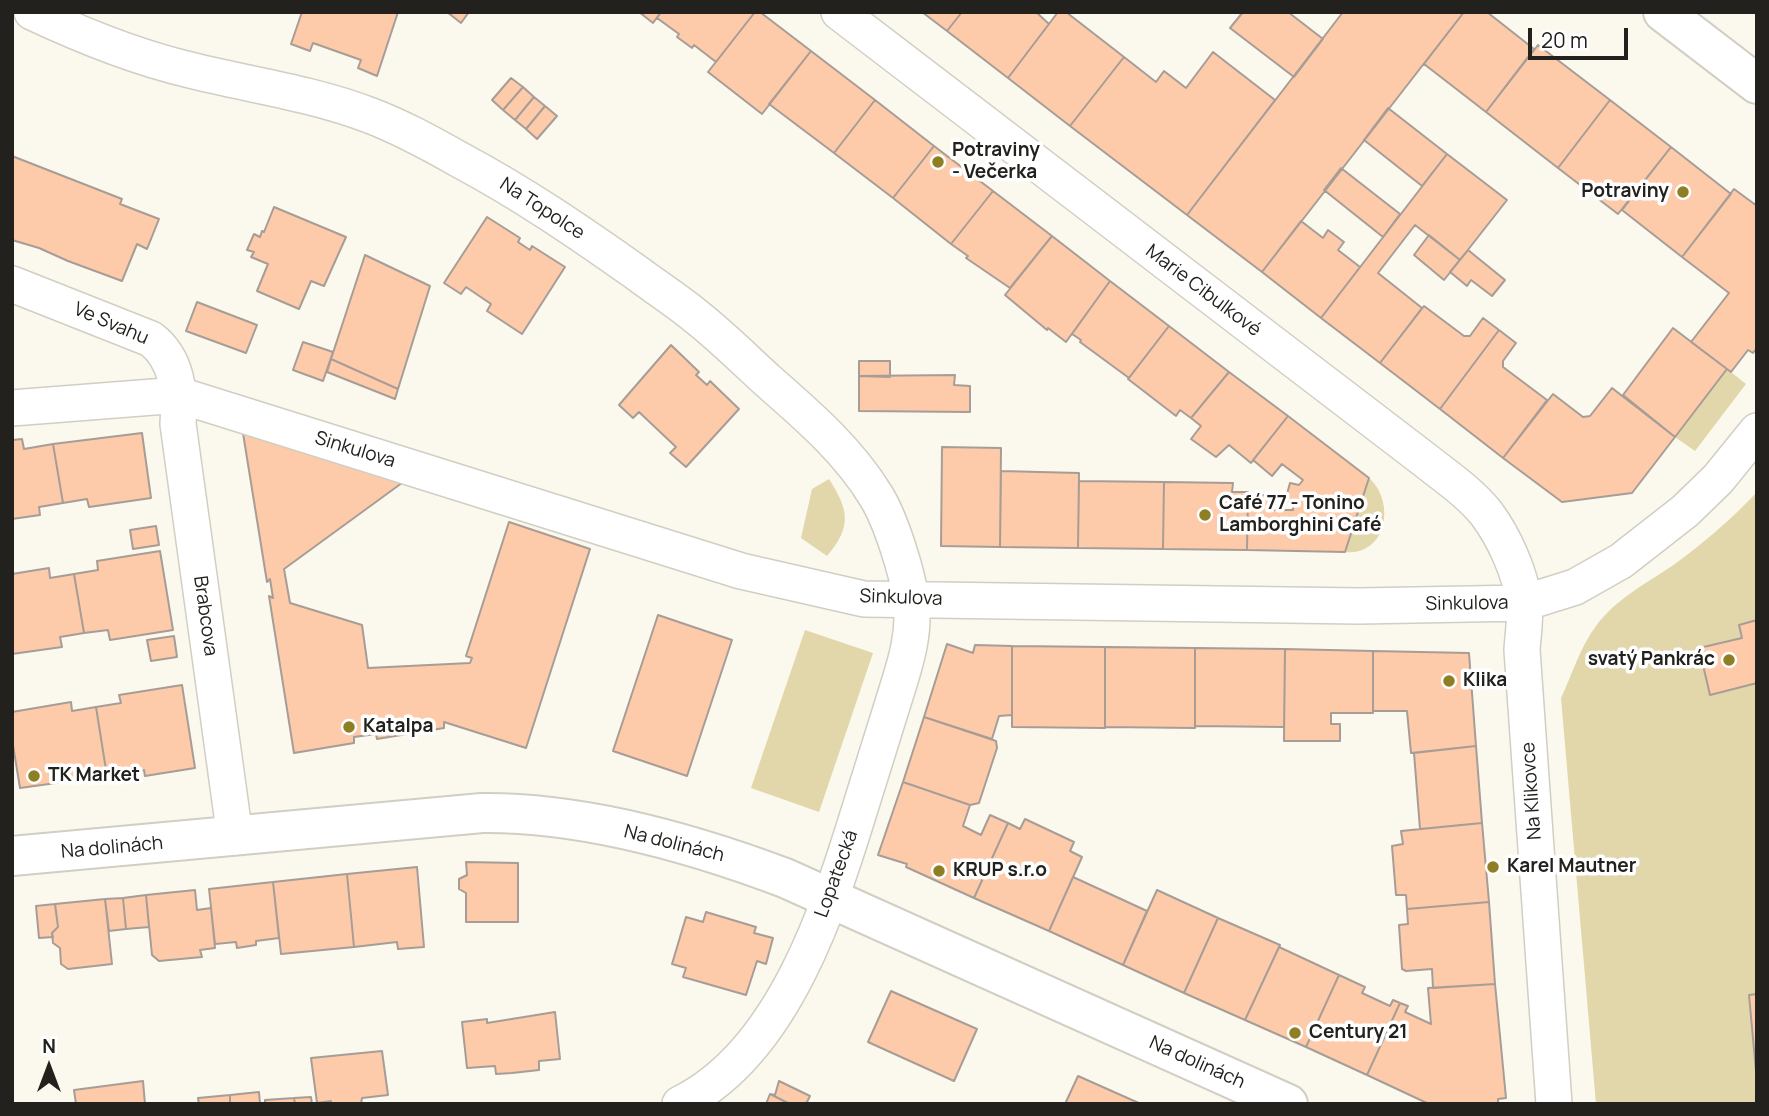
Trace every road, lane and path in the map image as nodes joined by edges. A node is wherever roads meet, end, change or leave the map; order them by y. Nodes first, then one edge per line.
1 (32, 12) edge
2 (839, 12) edge
3 (1663, 12) edge
4 (1757, 84) edge
5 (12, 284) edge
6 (180, 395) junction
7 (12, 408) edge
8 (1757, 431) edge
9 (911, 599) junction
10 (1524, 603) junction
11 (234, 837) junction
12 (12, 856) edge
13 (830, 898) junction
14 (680, 1104) edge
15 (1288, 1104) edge
16 (1554, 1104) edge

1 - 9 street, Na Topolce
2 - 10 street, Marie Cibulkové
3 - 4 street
5 - 6 street, Ve Svahu
6 - 7 street, Sinkulova
6 - 9 street, Sinkulova
6 - 11 street, Brabcova
8 - 10 street, Sinkulova
9 - 10 street, Sinkulova
9 - 13 street, Lopatecká
10 - 16 street, Na Klikovce
11 - 12 street, Na dolinách
11 - 13 street, Na dolinách
13 - 14 street, Lopatecká
13 - 15 street, Na dolinách

